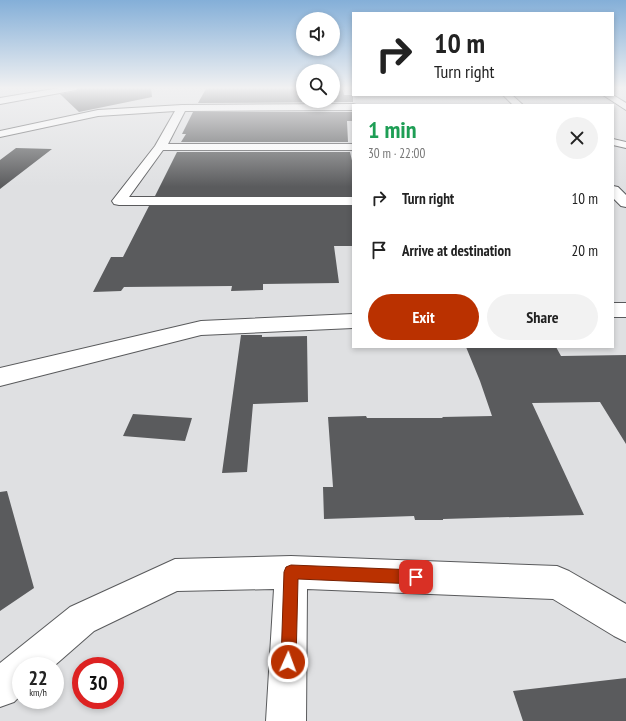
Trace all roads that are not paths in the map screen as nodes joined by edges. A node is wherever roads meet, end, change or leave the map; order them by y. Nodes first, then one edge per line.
1 (59, 121) edge
2 (175, 121) edge
3 (0, 134) edge
4 (614, 142) edge
5 (626, 145) edge
6 (160, 147) junction
7 (352, 147) edge
8 (614, 191) edge
9 (352, 201) edge
10 (626, 203) edge
11 (614, 310) edge
12 (626, 310) edge
13 (352, 321) edge
14 (0, 377) edge
15 (291, 572) junction
16 (626, 624) edge
17 (37, 657) edge
18 (12, 678) edge
19 (0, 688) edge
20 (286, 721) edge

1 - 3 street
2 - 6 street
4 - 5 street
6 - 7 street
6 - 9 street
8 - 10 street
11 - 12 street
13 - 14 street
15 - 16 street
15 - 17 street
15 - 20 street
18 - 19 street

